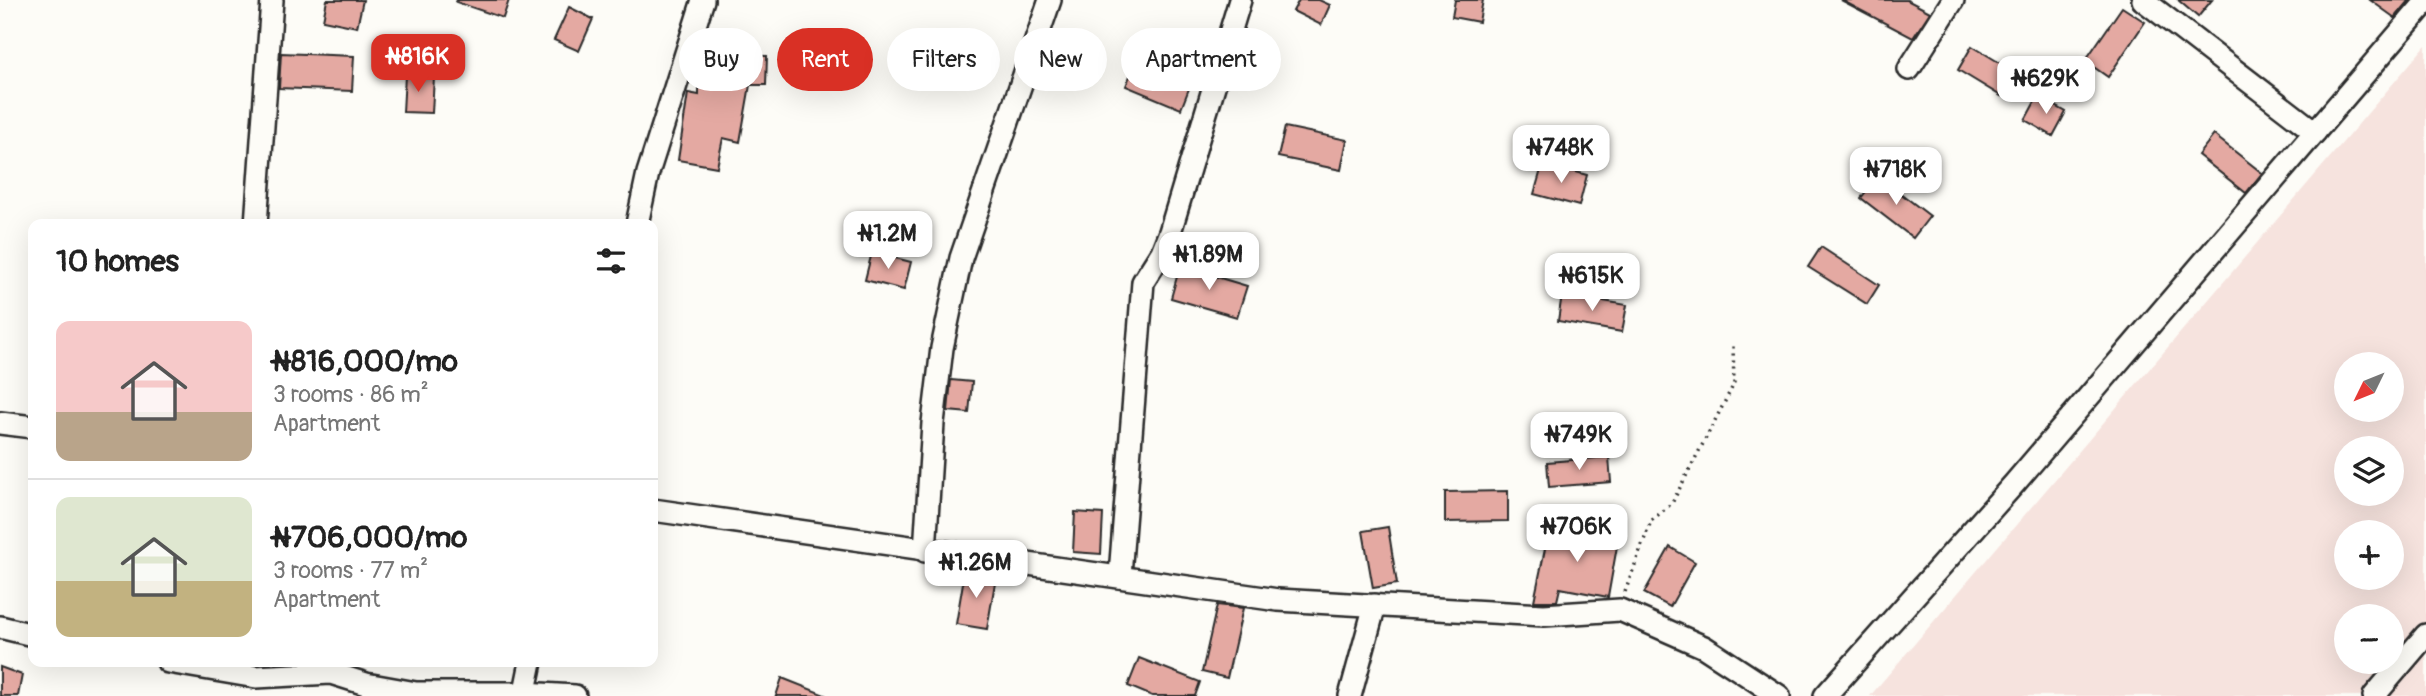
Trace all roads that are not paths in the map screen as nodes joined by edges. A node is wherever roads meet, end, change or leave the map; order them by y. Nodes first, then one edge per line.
1 (272, 0) edge
2 (703, 0) edge
3 (1050, 0) edge
4 (1240, 0) edge
5 (1954, 0) edge
6 (2143, 0) edge
7 (2426, 2) edge
8 (1909, 69) dead end
9 (2315, 132) junction
10 (256, 219) edge
11 (638, 219) edge
12 (0, 423) edge
13 (28, 426) edge
14 (658, 511) edge
15 (925, 551) junction
16 (1120, 575) junction
17 (1375, 605) junction
18 (0, 627) edge
19 (28, 634) edge
20 (2426, 635) edge
21 (197, 667) edge
22 (530, 667) edge
23 (524, 694) edge
24 (575, 696) edge
25 (1350, 696) edge
26 (1779, 696) edge
27 (1825, 696) edge
28 (2374, 696) edge

1 - 10 street
2 - 11 street
3 - 15 street
4 - 16 street
5 - 8 street
6 - 9 street
7 - 9 street
9 - 27 street
12 - 13 street
14 - 15 street
15 - 16 street
16 - 17 street
17 - 25 street
17 - 26 street
18 - 19 street
20 - 28 street
21 - 23 street
22 - 23 street
23 - 24 street

